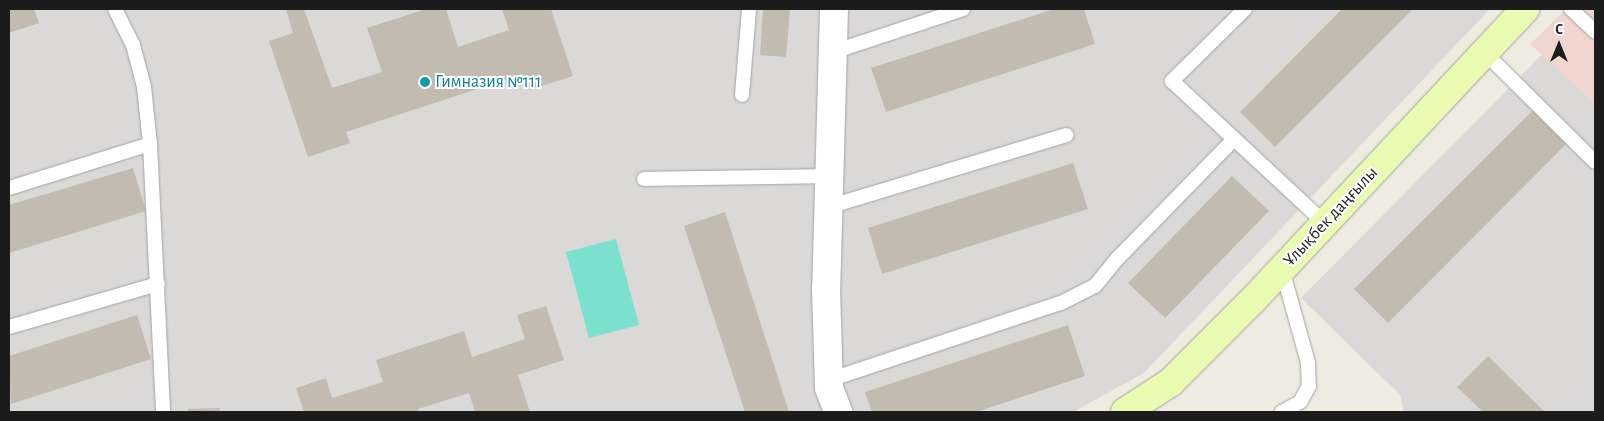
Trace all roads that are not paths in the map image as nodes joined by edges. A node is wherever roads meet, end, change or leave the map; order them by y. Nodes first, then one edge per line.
1 (114, 9) edge
2 (748, 9) edge
3 (834, 9) edge
4 (963, 9) edge
5 (1245, 9) edge
6 (1525, 9) edge
7 (1570, 9) edge
8 (1595, 31) edge
9 (833, 52) junction
10 (1484, 52) junction
11 (742, 95) dead end
12 (1066, 135) dead end
13 (1234, 139) junction
14 (150, 144) junction
15 (1595, 162) edge
16 (829, 176) junction
17 (644, 179) dead end
18 (9, 188) edge
19 (828, 207) junction
20 (1325, 223) junction
21 (1282, 269) junction
22 (158, 284) junction
23 (9, 327) edge
24 (829, 380) junction
25 (163, 412) edge
26 (838, 412) edge
27 (1126, 412) edge
28 (1282, 412) edge

1 - 14 lane
2 - 11 lane
3 - 9 street
4 - 9 lane
5 - 13 lane
6 - 10 street, Ұлықбек даңғылы
7 - 8 lane
9 - 16 street
10 - 15 lane
10 - 20 street, Ұлықбек даңғылы
12 - 19 lane
13 - 20 lane
13 - 24 lane
14 - 18 lane
14 - 22 lane
16 - 17 lane
16 - 19 street
19 - 24 street
20 - 21 street, Ұлықбек даңғылы
21 - 27 street, Ұлықбек даңғылы
21 - 28 lane
22 - 23 lane
22 - 25 lane
24 - 26 street

